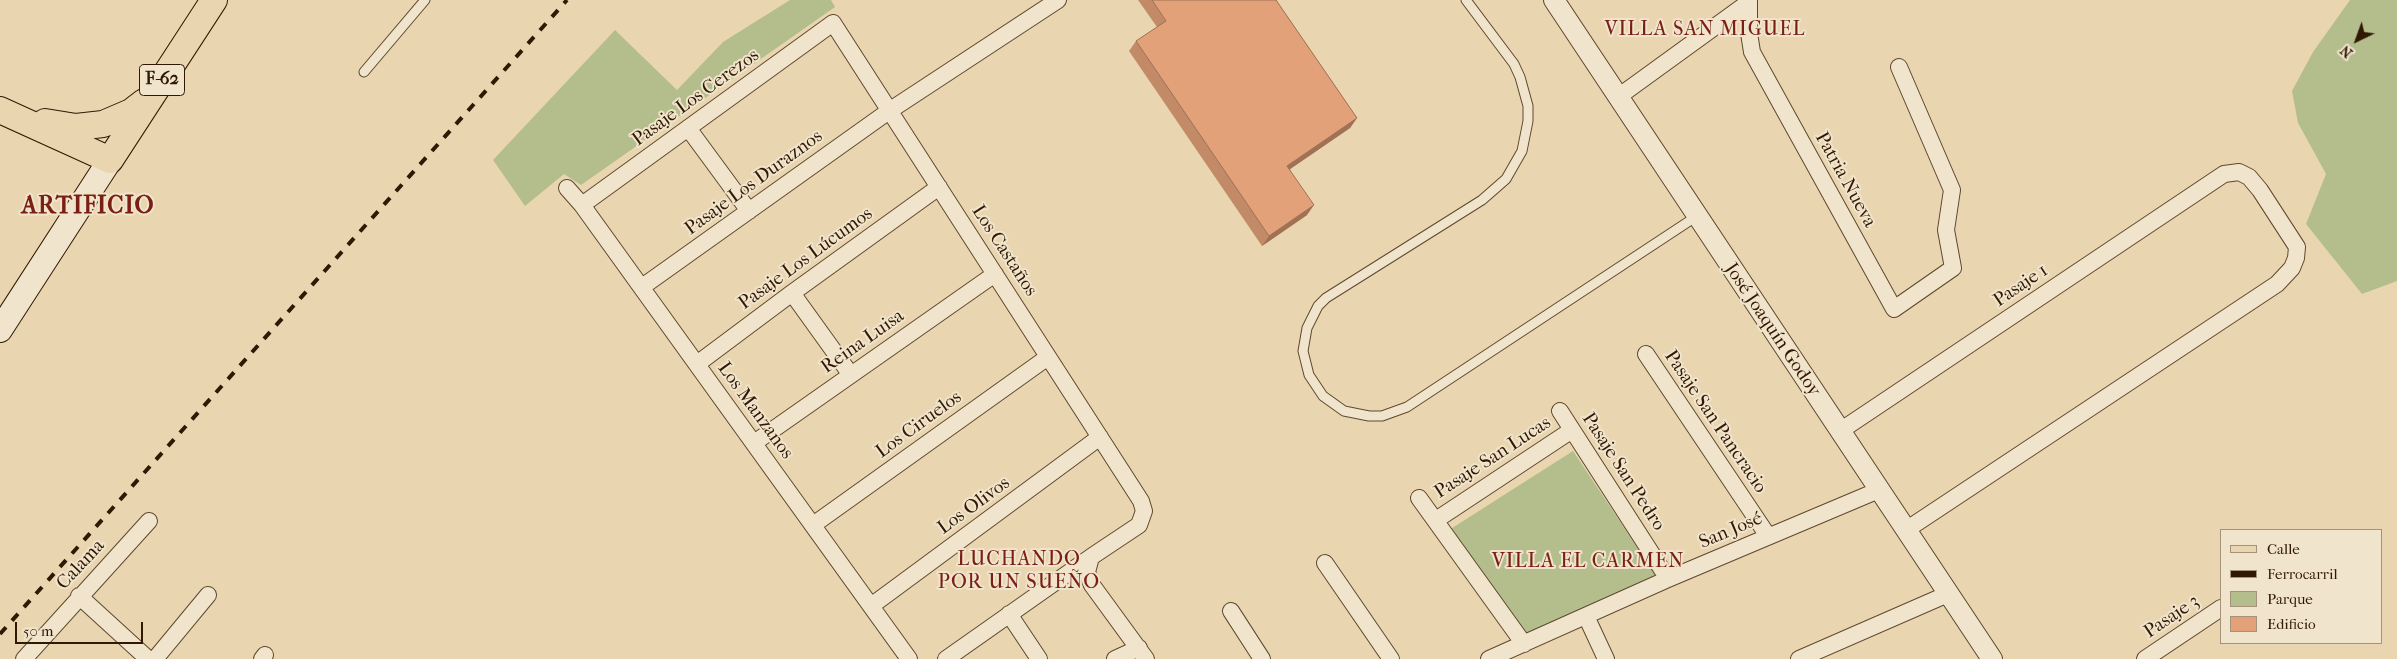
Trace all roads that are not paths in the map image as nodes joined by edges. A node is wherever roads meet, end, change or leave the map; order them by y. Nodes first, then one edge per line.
1 (214, 0) edge
2 (424, 0) edge
3 (1058, 0) edge
4 (1466, 0) edge
5 (1554, 0) edge
6 (1749, 1) edge
7 (833, 23) joint
8 (1900, 67) dead end
9 (364, 72) dead end
10 (154, 92) junction
11 (1618, 97) junction
12 (889, 111) junction
13 (7, 113) edge
14 (688, 128) junction
15 (110, 160) junction
16 (939, 187) junction
17 (567, 188) dead end
18 (582, 205) junction
19 (750, 211) junction
20 (1697, 216) junction
21 (995, 274) junction
22 (642, 287) junction
23 (792, 292) junction
24 (0, 330) edge
25 (1646, 354) dead end
26 (1048, 357) junction
27 (697, 364) junction
28 (851, 375) junction
29 (1560, 411) dead end
30 (1572, 430) junction
31 (1840, 431) junction
32 (1100, 438) junction
33 (754, 443) junction
34 (1879, 490) junction
35 (1419, 498) dead end
36 (1436, 520) junction
37 (149, 521) dead end
38 (813, 525) junction
39 (1906, 530) junction
40 (1768, 536) junction
41 (1091, 557) junction
42 (1325, 563) dead end
43 (1668, 579) junction
44 (1948, 594) junction
45 (208, 595) dead end
46 (79, 596) junction
47 (871, 606) junction
48 (2220, 609) edge
49 (1231, 611) dead end
50 (1009, 614) junction
51 (1586, 616) junction
52 (1524, 644) junction
53 (1142, 654) edge
54 (26, 658) edge
55 (148, 659) edge
56 (155, 659) edge
57 (909, 659) edge
58 (946, 659) edge
59 (1039, 659) edge
60 (1115, 659) edge
61 (1262, 659) edge
62 (1391, 659) edge
63 (1489, 659) edge
64 (1606, 659) edge
65 (1799, 659) edge
66 (1992, 659) edge
67 (2145, 659) edge

1 - 10 main road, F-62
2 - 9 lane
3 - 12 street, Pasaje Los Duraznos
4 - 20 lane
5 - 11 street, José Joaquín Godoy
6 - 8 street, Patria Nueva
6 - 11 street
7 - 12 street, Los Castaños
7 - 14 street, Pasaje Los Cerezos
10 - 13 main road
10 - 15 main road, F-62
11 - 20 street, José Joaquín Godoy
12 - 16 street, Los Castaños
12 - 19 street, Pasaje Los Duraznos
13 - 15 main road
14 - 18 street, Pasaje Los Cerezos
14 - 19 street
15 - 24 main road
16 - 21 street, Los Castaños
16 - 23 street, Pasaje Los Lúcumos
17 - 18 street, Los Manzanos
18 - 22 street, Los Manzanos
19 - 22 street, Pasaje Los Duraznos
20 - 31 street, José Joaquín Godoy
21 - 26 street, Los Castaños
21 - 28 street, Reina Luisa
22 - 27 street, Los Manzanos
23 - 27 street, Pasaje Los Lúcumos
23 - 28 street
25 - 40 street, Pasaje San Pancracio
26 - 32 street, Los Castaños
26 - 38 street, Los Ciruelos
27 - 33 street, Los Manzanos
28 - 33 street, Reina Luisa
29 - 30 street, Pasaje San Pedro
30 - 36 street, Pasaje San Lucas
30 - 43 street, Pasaje San Pedro
31 - 34 street, José Joaquín Godoy
31 - 39 street, Pasaje 1
32 - 41 street, Los Castaños
32 - 47 street, Los Olivos
33 - 38 street, Los Manzanos
34 - 39 street, José Joaquín Godoy
34 - 40 street, San José
35 - 36 street
36 - 52 street
37 - 46 street, Calama
38 - 47 street, Los Manzanos
39 - 44 street, José Joaquín Godoy
40 - 43 street, San José
41 - 50 street
41 - 53 street
42 - 62 street
43 - 51 street, San José
44 - 65 street
44 - 66 street, José Joaquín Godoy
45 - 56 street
46 - 54 street, Calama
46 - 55 street
47 - 57 street, Los Manzanos
48 - 67 street, Pasaje 3
49 - 61 street
50 - 58 street
50 - 59 street
51 - 52 street, San José
51 - 64 street
52 - 63 street, San José
53 - 60 street

